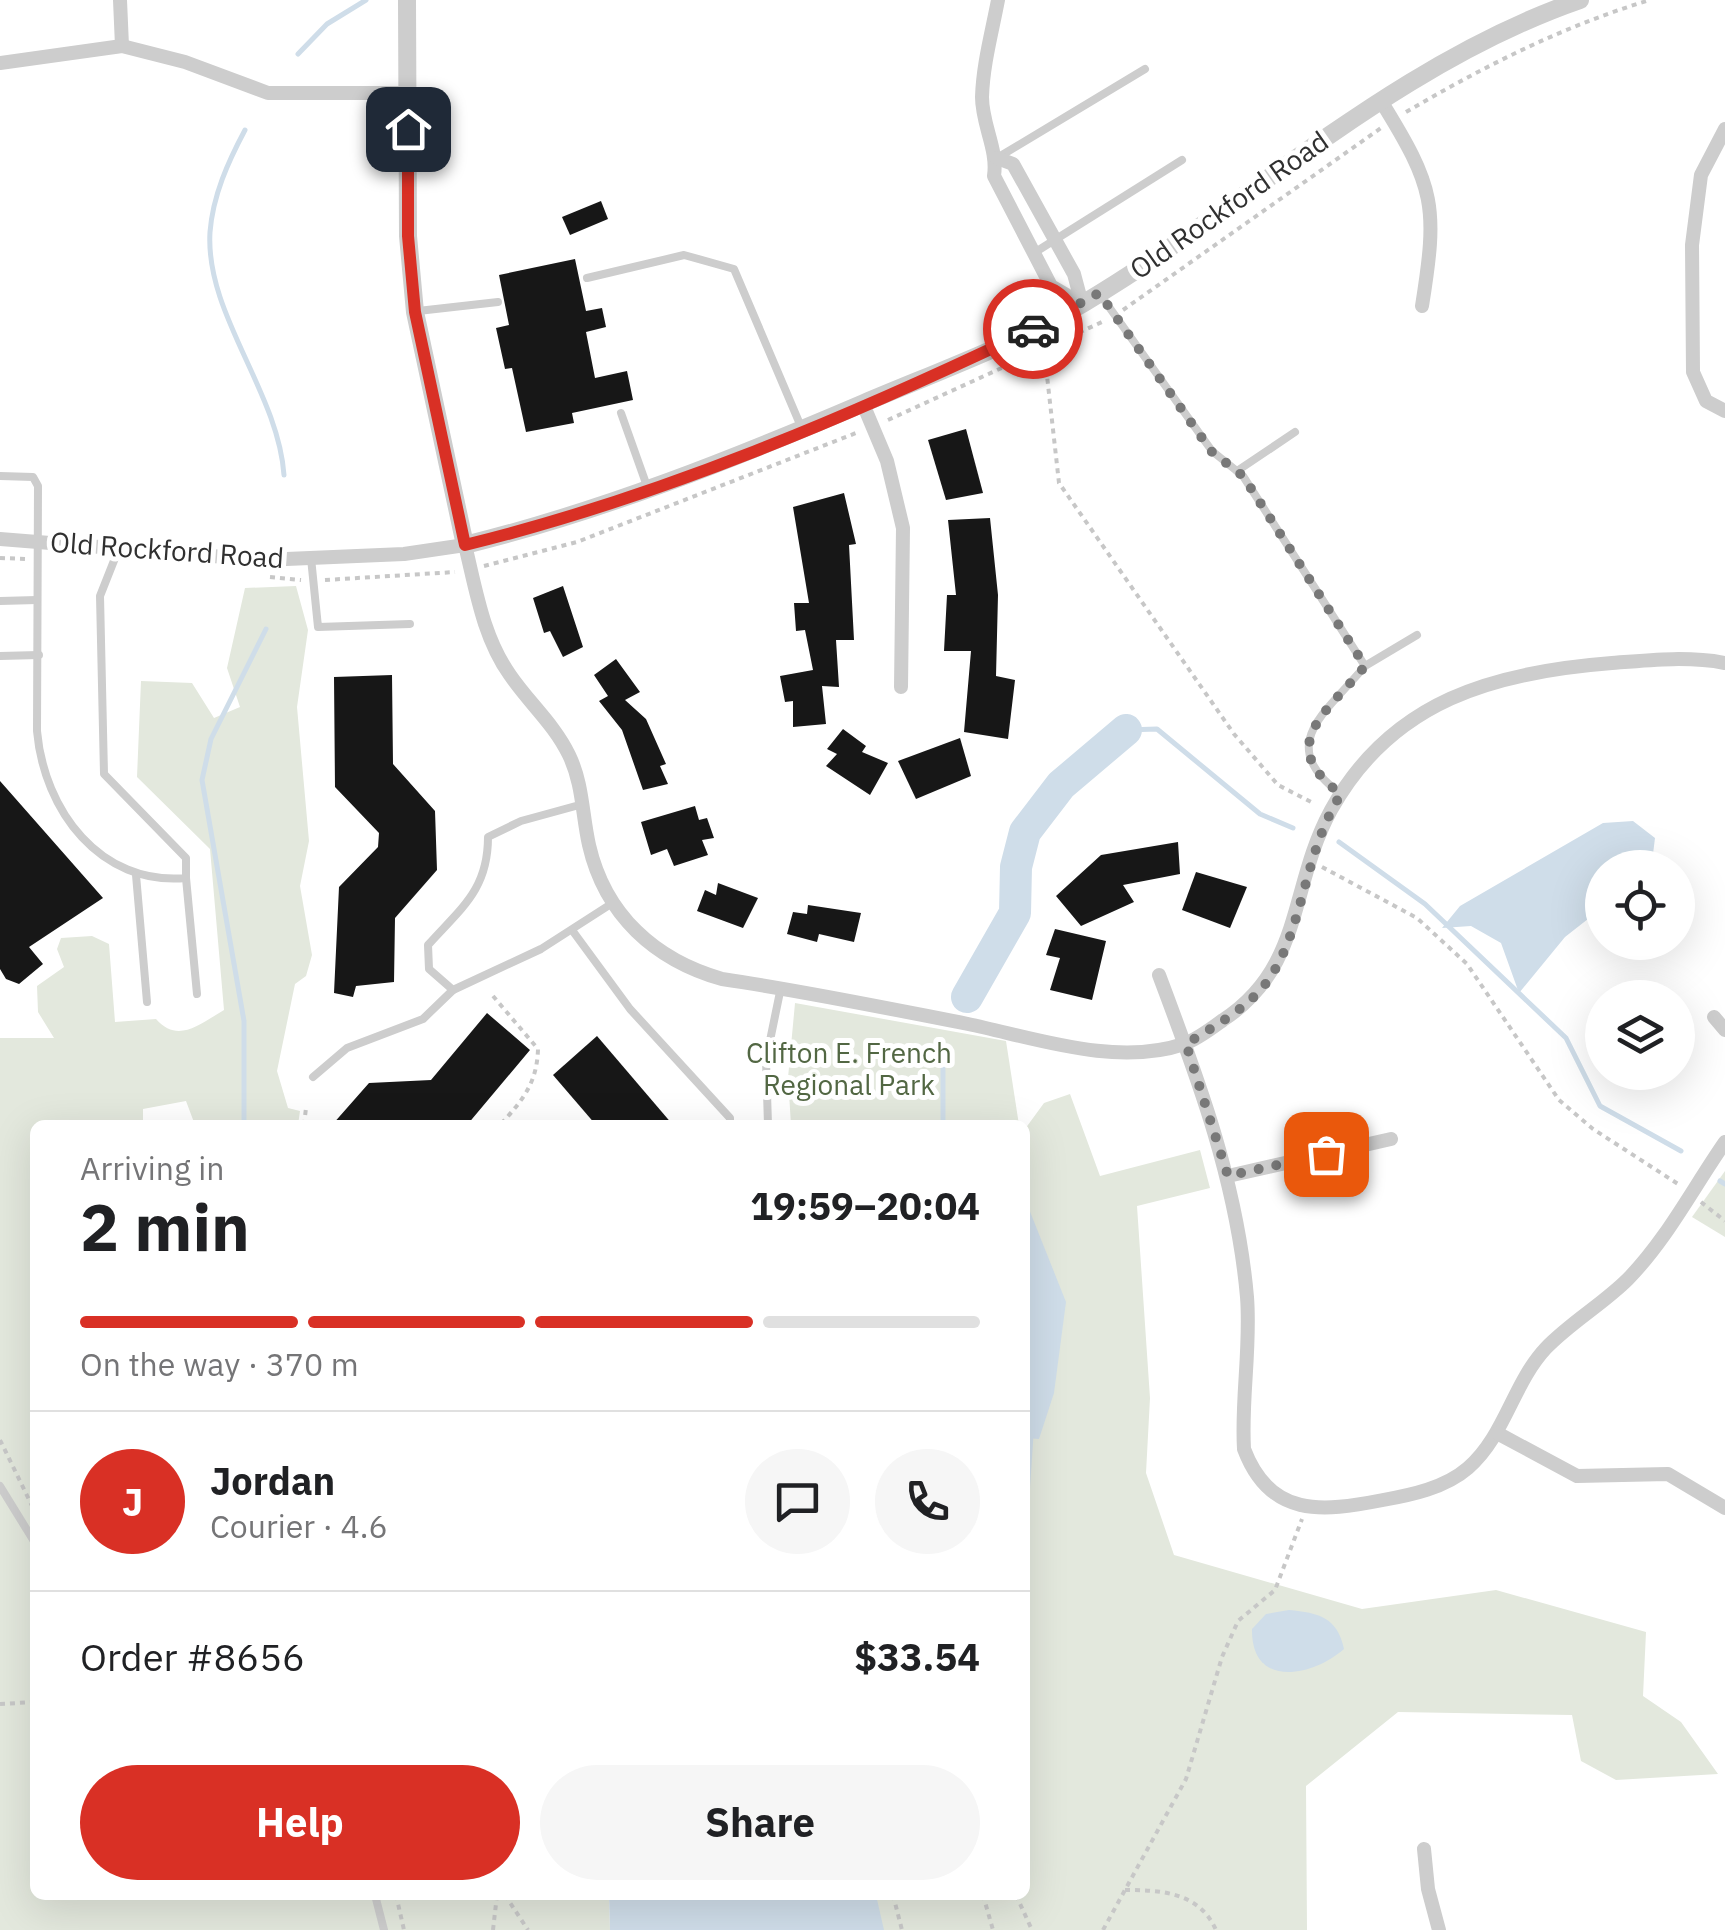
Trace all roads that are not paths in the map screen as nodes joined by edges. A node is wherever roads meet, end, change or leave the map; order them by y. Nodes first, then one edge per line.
1 (120, 0) edge
2 (407, 0) edge
3 (998, 0) edge
4 (1580, 0) edge
5 (122, 46) junction
6 (0, 63) edge
7 (1145, 69) dead end
8 (407, 93) junction
9 (1381, 101) junction
10 (1725, 129) edge
11 (996, 158) junction
12 (1182, 160) dead end
13 (1055, 240) junction
14 (1034, 253) junction
15 (587, 278) dead end
16 (1099, 293) junction
17 (498, 302) dead end
18 (1082, 304) junction
19 (1422, 306) dead end
20 (415, 312) junction
21 (863, 404) junction
22 (1725, 411) edge
23 (622, 414) dead end
24 (802, 430) junction
25 (1294, 432) dead end
26 (1237, 471) junction
27 (0, 476) edge
28 (648, 491) junction
29 (0, 539) edge
30 (38, 540) junction
31 (465, 545) junction
32 (120, 548) junction
33 (312, 558) junction
34 (37, 600) junction
35 (0, 601) edge
36 (410, 624) dead end
37 (1416, 635) dead end
38 (39, 654) junction
39 (0, 656) edge
40 (1725, 663) edge
41 (1365, 666) junction
42 (901, 687) dead end
43 (1341, 794) junction
44 (584, 804) junction
45 (136, 875) junction
46 (186, 878) junction
47 (612, 904) junction
48 (572, 930) junction
49 (1160, 974) dead end
50 (781, 988) junction
51 (453, 990) junction
52 (198, 994) dead end
53 (147, 1002) dead end
54 (1714, 1017) dead end
55 (1725, 1030) edge
56 (1186, 1044) junction
57 (313, 1077) dead end
58 (730, 1120) edge
59 (768, 1120) edge
60 (1391, 1139) dead end
61 (1725, 1142) edge
62 (1228, 1176) junction
63 (1497, 1433) junction
64 (0, 1486) edge
65 (1725, 1508) edge
66 (30, 1535) edge
67 (1424, 1849) dead end
68 (376, 1900) edge
69 (384, 1930) edge
70 (1439, 1930) edge

1 - 5 street
2 - 8 street
3 - 11 street
4 - 9 street, Old Rockford Road
5 - 6 street
5 - 8 street
7 - 11 lane
8 - 20 street
9 - 16 street, Old Rockford Road
9 - 19 street
10 - 22 street
11 - 13 street
11 - 14 street
12 - 13 lane
13 - 14 lane
13 - 18 street
14 - 18 street
15 - 24 lane
16 - 18 street, Old Rockford Road
16 - 26 lane
17 - 20 lane
18 - 21 street, Old Rockford Road
20 - 31 street
21 - 24 street, Old Rockford Road
21 - 42 street
23 - 28 lane
24 - 28 street, Old Rockford Road
25 - 26 lane
26 - 41 lane
27 - 30 lane
28 - 31 street, Old Rockford Road
29 - 30 street, Old Rockford Road
30 - 32 street, Old Rockford Road
30 - 34 lane
31 - 33 street, Old Rockford Road
31 - 44 street
32 - 33 street, Old Rockford Road
32 - 46 lane
33 - 36 lane
34 - 35 lane
34 - 38 lane
37 - 41 lane
38 - 39 lane
38 - 45 lane
40 - 43 street
41 - 43 lane
43 - 56 street
44 - 47 street
44 - 51 lane
45 - 46 lane
45 - 53 lane
46 - 52 lane
47 - 48 lane
47 - 50 street
48 - 51 lane
48 - 58 lane
49 - 56 street
50 - 56 street
50 - 59 lane
51 - 57 lane
54 - 55 street
56 - 62 street
60 - 62 street
61 - 63 street
62 - 63 street
63 - 65 street
64 - 66 lane
67 - 70 street
68 - 69 lane

